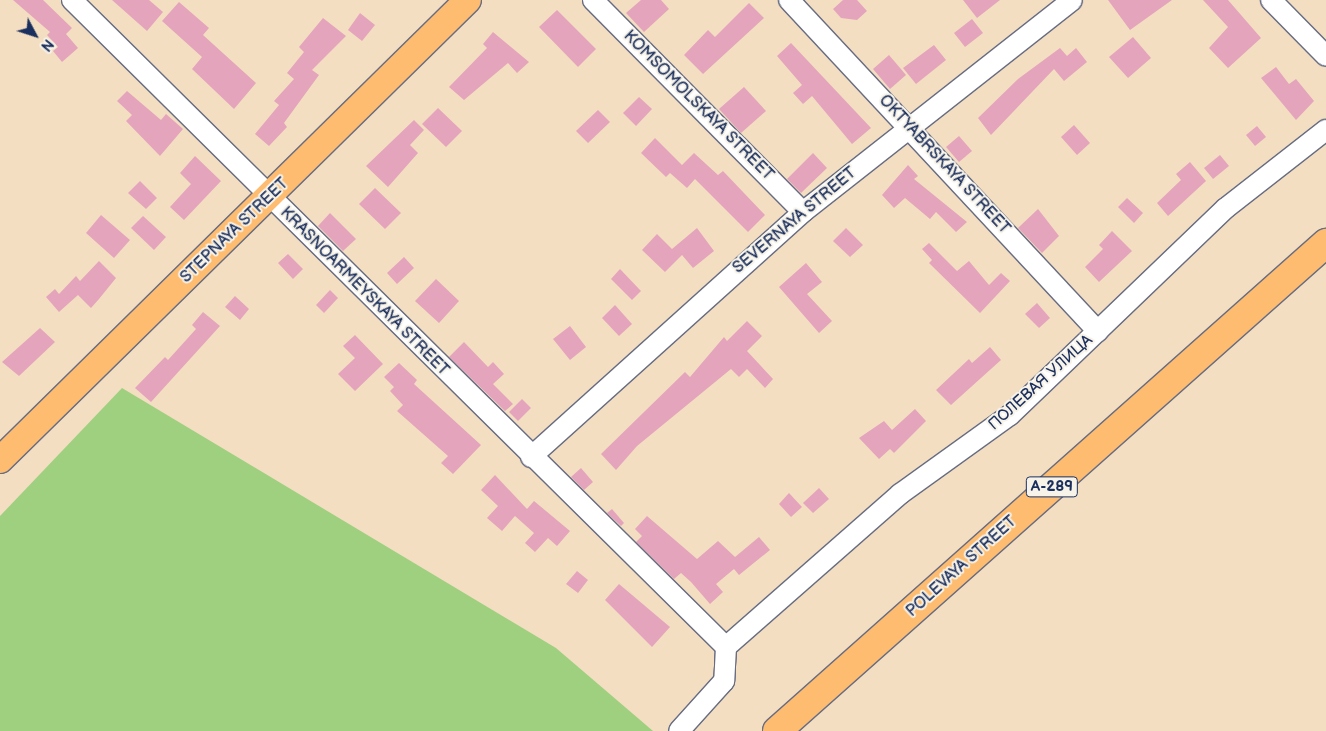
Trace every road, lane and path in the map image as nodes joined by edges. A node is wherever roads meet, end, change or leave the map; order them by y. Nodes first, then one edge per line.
1 (72, 0) edge
2 (468, 0) edge
3 (593, 0) edge
4 (789, 0) edge
5 (1072, 0) edge
6 (1271, 0) edge
7 (1326, 56) edge
8 (910, 128) junction
9 (1326, 130) edge
10 (269, 199) junction
11 (803, 212) junction
12 (1326, 243) edge
13 (1326, 269) edge
14 (1098, 331) junction
15 (531, 457) junction
16 (0, 460) edge
17 (726, 647) junction
18 (679, 731) edge
19 (777, 731) edge
20 (806, 731) edge

1 - 10 street, KRASNOARMEYSKAYA STREET
2 - 10 main road, STEPNAYA STREET
3 - 11 street, KOMSOMOLSKAYA STREET
4 - 8 street, OKTYABRSKAYA STREET
5 - 8 street, SEVERNAYA STREET
6 - 7 street
8 - 11 street, SEVERNAYA STREET
8 - 14 street, OKTYABRSKAYA STREET
9 - 14 street, ПОЛЕВАЯ УЛИЦА
10 - 15 street, KRASNOARMEYSKAYA STREET
10 - 16 main road, STEPNAYA STREET
11 - 15 street, SEVERNAYA STREET
12 - 19 highway, POLEVAYA STREET / А-289
13 - 20 highway, POLEVAYA STREET / А-289
14 - 17 street, ПОЛЕВАЯ УЛИЦА
15 - 17 street, KRASNOARMEYSKAYA STREET
17 - 18 street

